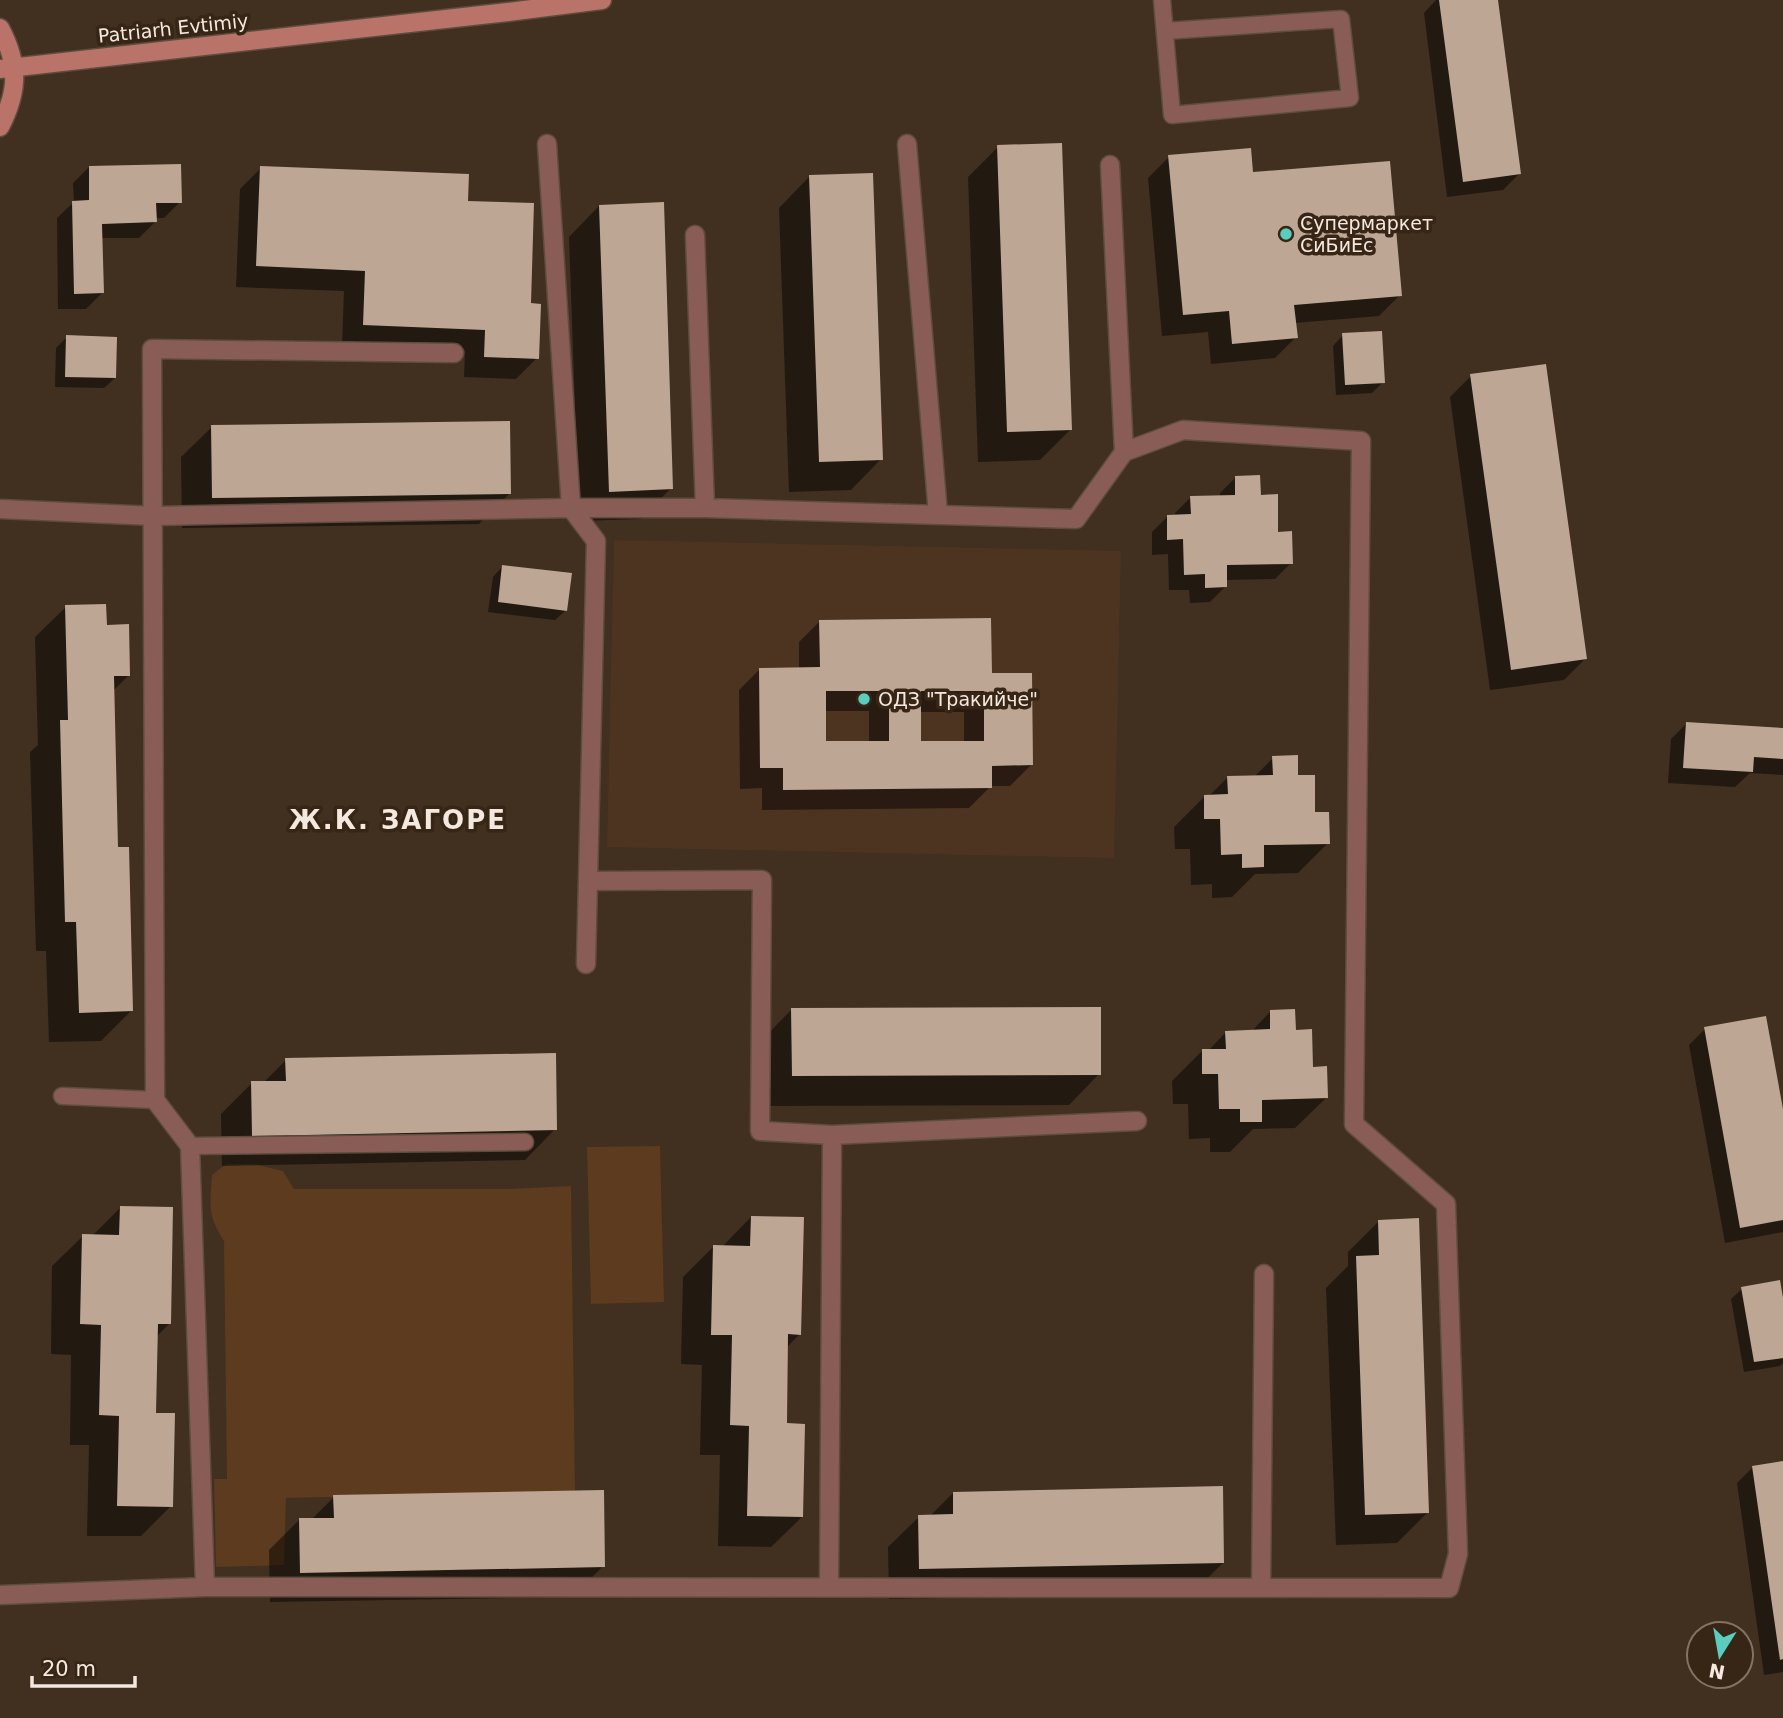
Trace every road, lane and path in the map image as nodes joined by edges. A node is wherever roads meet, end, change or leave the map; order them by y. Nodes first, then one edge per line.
1 (602, 0) edge
2 (1162, 0) edge
3 (0, 28) edge
4 (1165, 31) junction
5 (7, 68) edge
6 (0, 127) edge
7 (547, 144) dead end
8 (907, 144) dead end
9 (1110, 165) dead end
10 (695, 235) dead end
11 (454, 353) dead end
12 (1124, 452) junction
13 (571, 508) junction
14 (705, 508) junction
15 (0, 509) edge
16 (938, 514) junction
17 (154, 516) junction
18 (588, 881) junction
19 (586, 964) dead end
20 (62, 1096) dead end
21 (155, 1100) junction
22 (1138, 1121) dead end
23 (832, 1135) junction
24 (525, 1142) dead end
25 (190, 1146) junction
26 (1264, 1274) dead end
27 (205, 1587) junction
28 (829, 1587) junction
29 (1261, 1587) junction
30 (0, 1595) edge

1 - 5 main road, Patriarh Evtimiy
2 - 4 lane
3 - 5 main road
4 - 4 lane
5 - 6 main road
7 - 13 street
8 - 16 street
9 - 12 street
10 - 14 street
11 - 17 street
12 - 16 street
12 - 29 street
13 - 14 street
13 - 17 street
13 - 18 street
14 - 16 street
15 - 17 street
17 - 21 street
18 - 19 street
18 - 23 street
20 - 21 lane
21 - 25 street
22 - 23 street
23 - 28 street
24 - 25 lane
25 - 27 street
26 - 29 street
27 - 28 street
27 - 30 street
28 - 29 street

